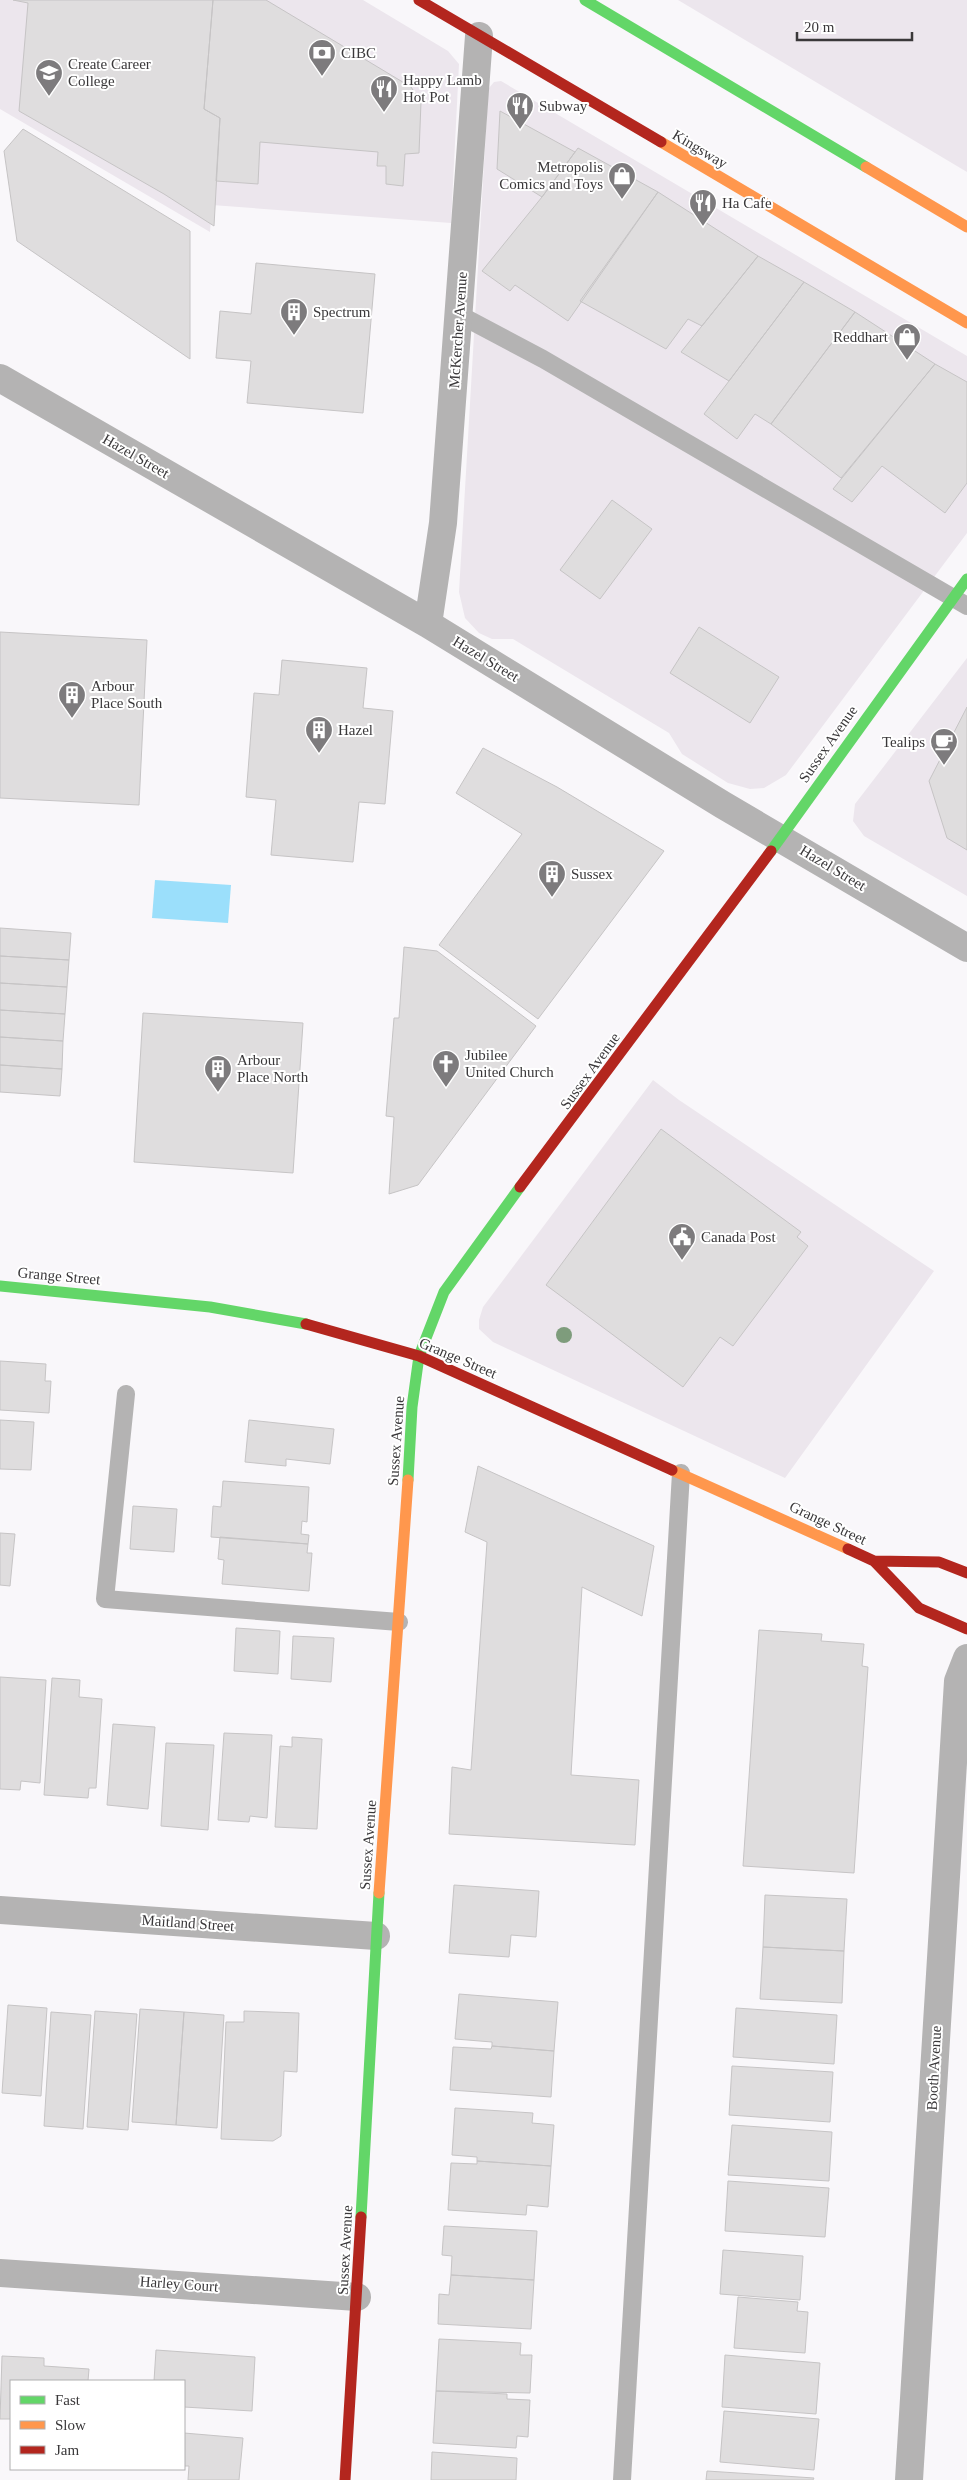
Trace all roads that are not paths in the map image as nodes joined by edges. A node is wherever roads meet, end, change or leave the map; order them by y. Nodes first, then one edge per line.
1 (419, 0) edge
2 (585, 0) edge
3 (479, 36) junction
4 (967, 228) edge
5 (460, 314) junction
6 (967, 323) edge
7 (0, 378) edge
8 (967, 580) edge
9 (960, 602) edge
10 (428, 624) junction
11 (781, 837) junction
12 (967, 948) edge
13 (0, 1286) edge
14 (419, 1356) junction
15 (126, 1394) dead end
16 (681, 1473) junction
17 (874, 1561) junction
18 (967, 1573) edge
19 (399, 1622) junction
20 (967, 1629) edge
21 (967, 1658) edge
22 (0, 1910) edge
23 (376, 1936) junction
24 (0, 2273) edge
25 (357, 2297) junction
26 (345, 2480) edge
27 (622, 2480) edge
28 (909, 2480) edge

1 - 3 main road, Kingsway
2 - 4 main road
3 - 5 street, McKercher Avenue
3 - 6 main road, Kingsway
5 - 9 lane
5 - 10 street, McKercher Avenue
7 - 10 street, Hazel Street
8 - 9 main road, Sussex Avenue
9 - 11 main road, Sussex Avenue
10 - 11 street, Hazel Street
11 - 12 street, Hazel Street
11 - 14 main road, Sussex Avenue
13 - 14 main road, Grange Street
14 - 16 main road, Grange Street
14 - 19 main road, Sussex Avenue
15 - 19 lane
16 - 17 main road, Grange Street
16 - 27 lane
17 - 18 main road, Grange Street
17 - 20 main road, Grange Street
19 - 23 main road, Sussex Avenue
21 - 28 street, Booth Avenue
22 - 23 street, Maitland Street
23 - 25 main road, Sussex Avenue
24 - 25 street, Harley Court
25 - 26 main road, Sussex Avenue

